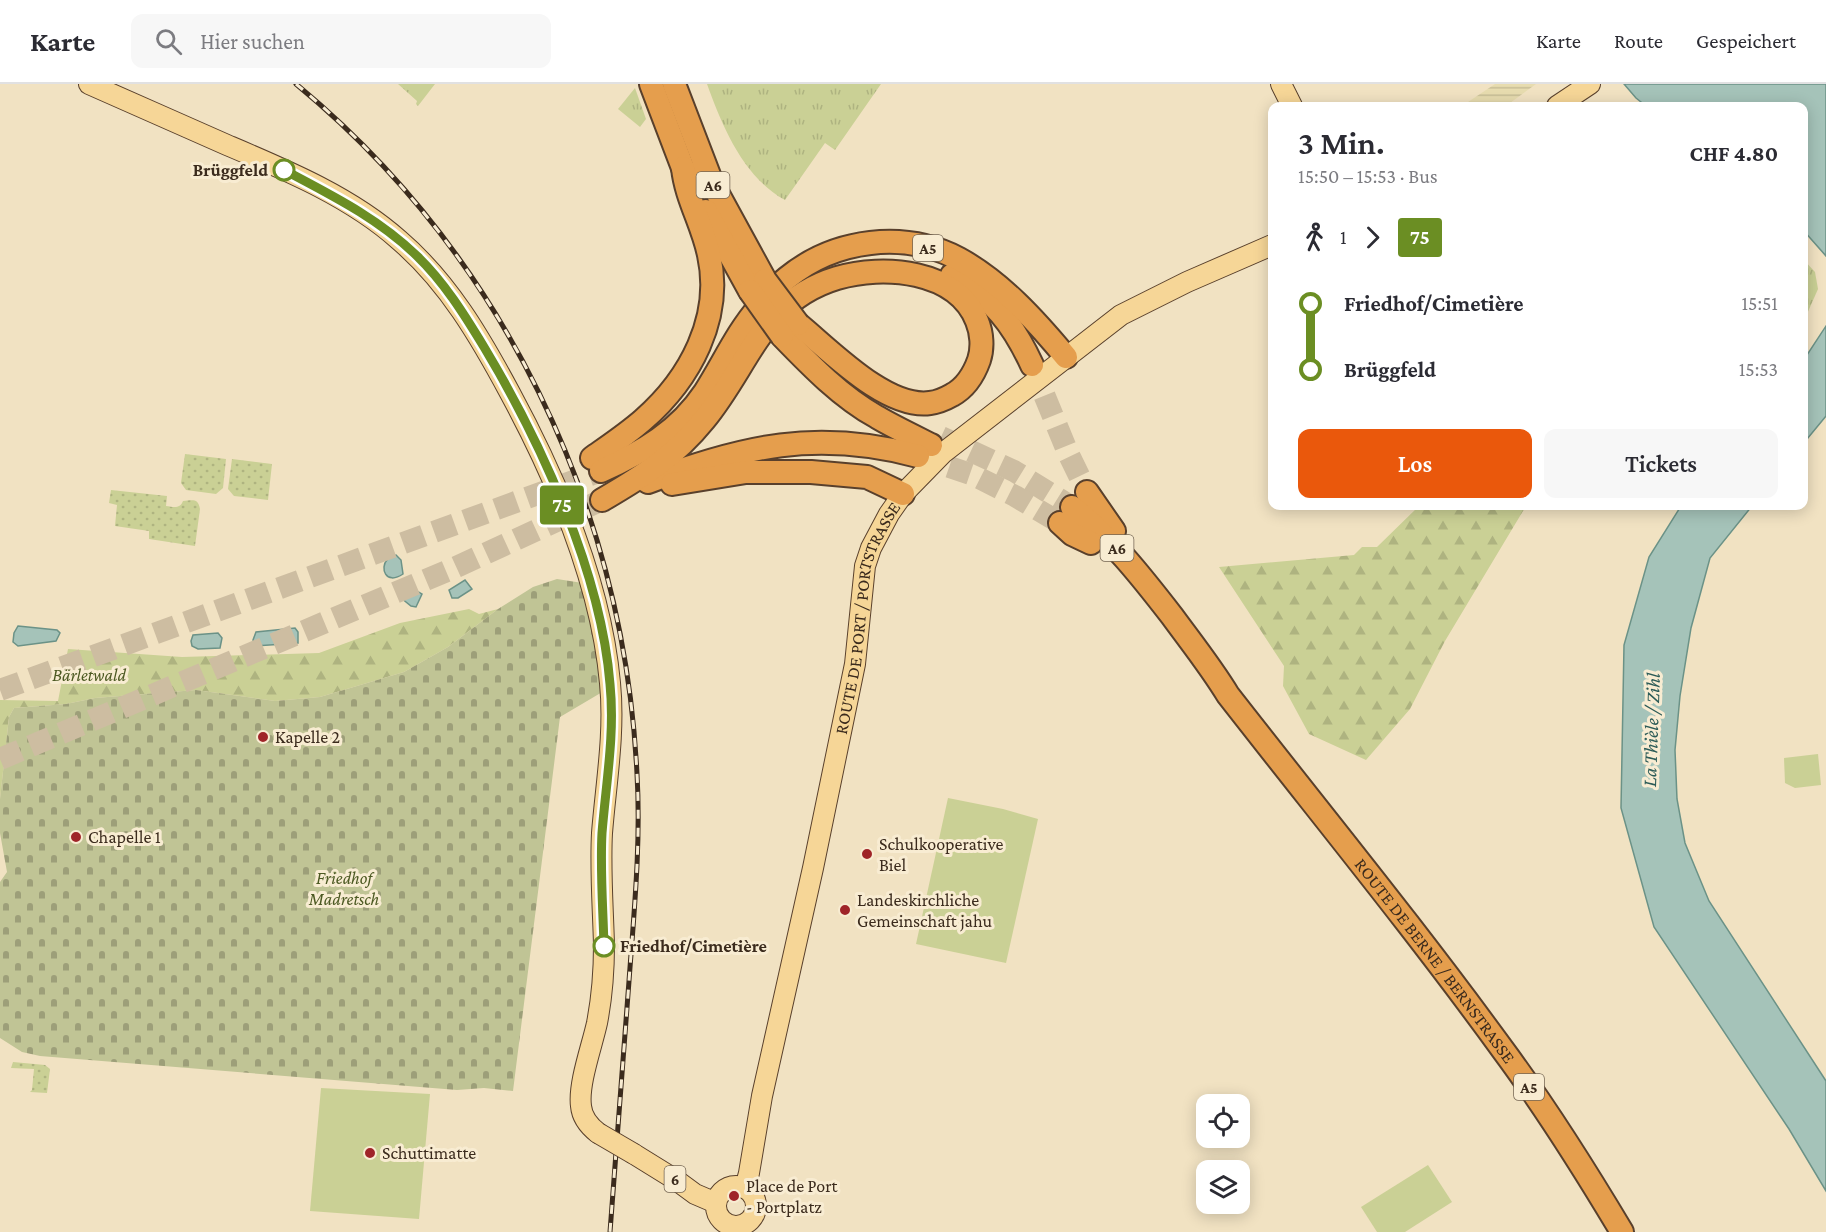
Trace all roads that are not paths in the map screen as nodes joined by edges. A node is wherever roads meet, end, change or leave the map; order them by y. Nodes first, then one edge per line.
1 (89, 84) edge
2 (651, 84) edge
3 (674, 84) edge
4 (1281, 84) edge
5 (1588, 85) edge
6 (1290, 102) edge
7 (1563, 102) edge
8 (683, 168) junction
9 (1268, 247) edge
10 (761, 290) junction
11 (790, 330) junction
12 (1066, 357) junction
13 (1032, 365) tunnel mouth
14 (899, 500) junction
15 (603, 504) junction
16 (1070, 510) joint
17 (1091, 543) joint
18 (1228, 695) junction
19 (745, 1188) junction
20 (716, 1203) junction
21 (750, 1226) edge
22 (730, 1229) edge
23 (1622, 1232) edge

1 - 20 main road, 6, bridge
2 - 8 highway, A6
3 - 10 highway, A6
4 - 6 main road
5 - 7 main road
8 - 10 highway, A6
8 - 10 highway, A5
9 - 12 main road, ROUTE DE PORT / PORTSTRASSE
10 - 11 highway, A6, bridge
10 - 12 highway, A5
10 - 13 highway, A5
11 - 15 highway, A6
11 - 15 highway, A5
12 - 14 main road, ROUTE DE PORT / PORTSTRASSE
14 - 15 highway
14 - 19 main road, ROUTE DE PORT / PORTSTRASSE
16 - 17 highway, A6
16 - 18 highway, A5
17 - 18 highway, A5
18 - 23 highway, ROUTE DE BERNE / BERNSTRASSE / A5
19 - 20 main road
19 - 21 main road
20 - 22 main road
21 - 22 main road

